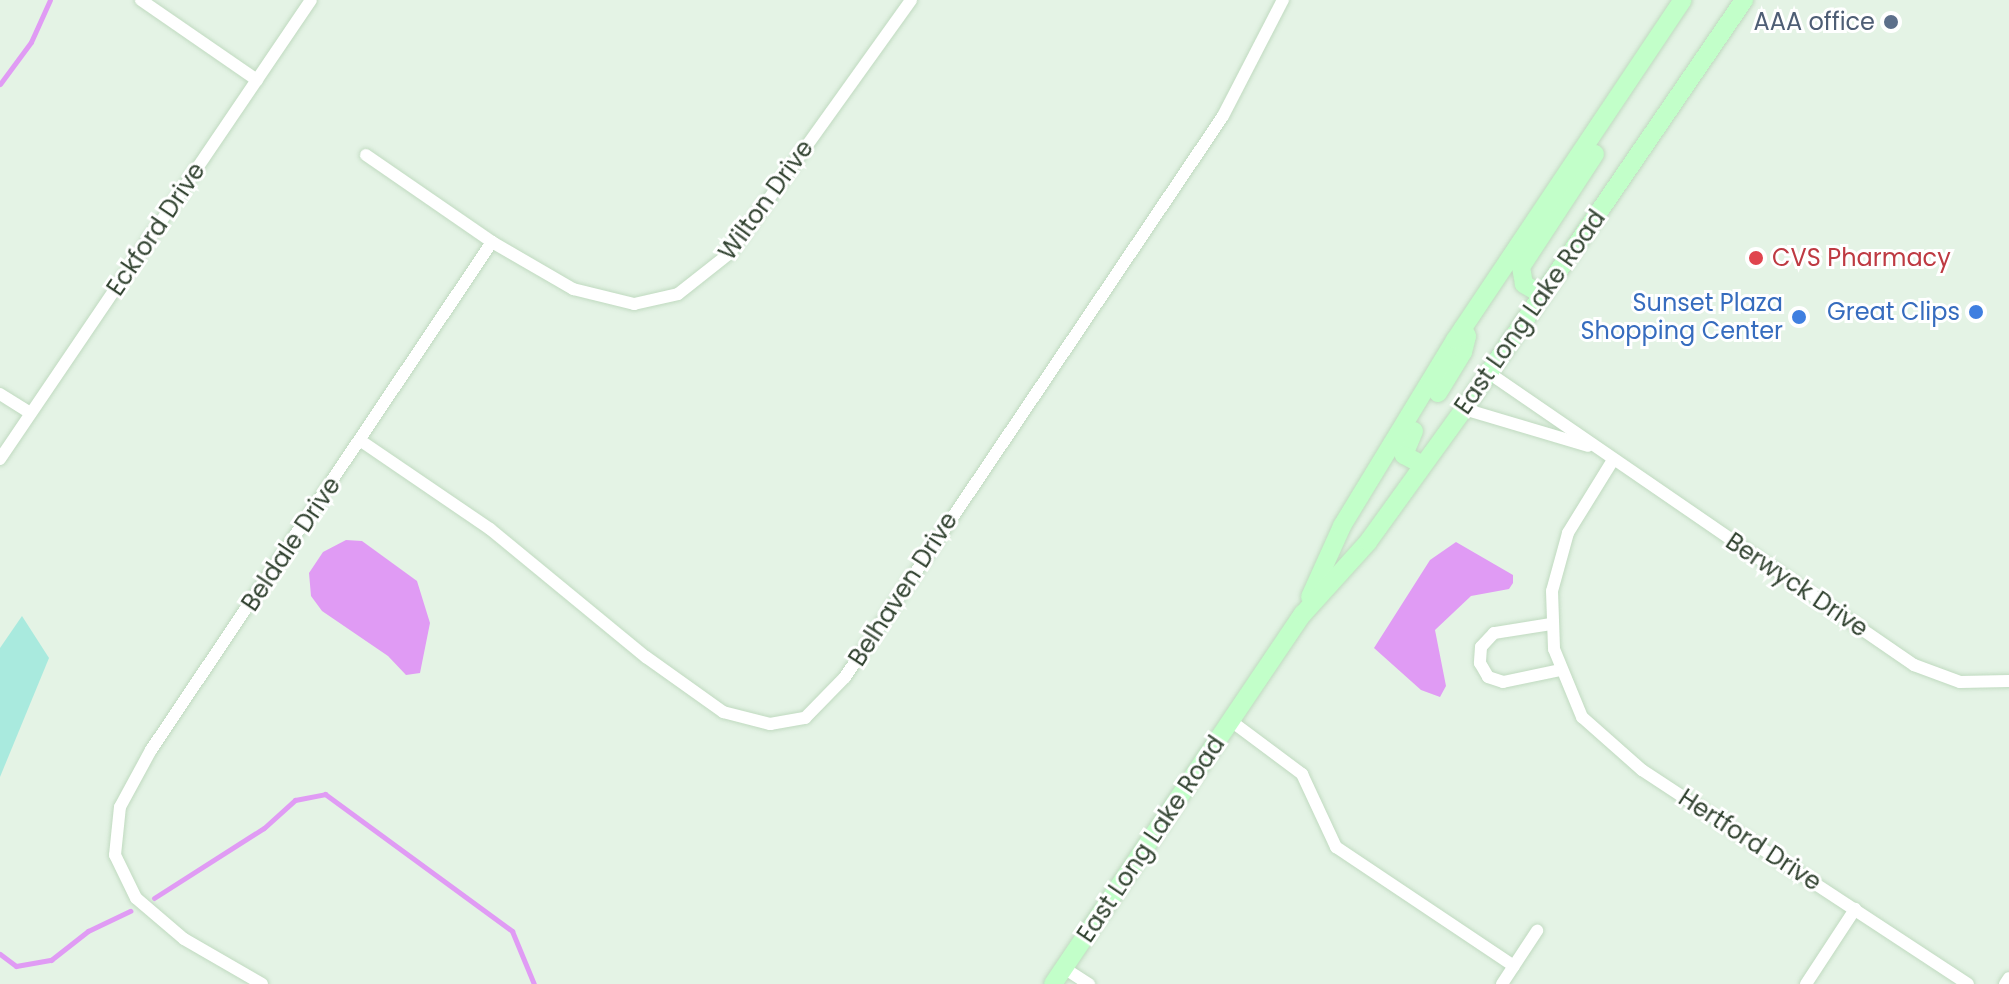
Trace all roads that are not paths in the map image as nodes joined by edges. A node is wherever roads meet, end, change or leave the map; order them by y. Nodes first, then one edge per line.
1 (141, 0) edge
2 (311, 0) edge
3 (911, 0) edge
4 (1283, 0) edge
5 (1686, 0) edge
6 (1744, 0) edge
7 (257, 80) junction
8 (366, 155) dead end
9 (492, 242) junction
10 (1541, 294) junction
11 (1463, 328) junction
12 (1489, 373) junction
13 (0, 394) edge
14 (1464, 409) junction
15 (31, 413) junction
16 (361, 441) junction
17 (1598, 450) junction
18 (0, 459) edge
19 (1613, 460) junction
20 (1423, 465) junction
21 (1303, 614) junction
22 (1551, 624) junction
23 (1560, 670) junction
24 (2009, 681) edge
25 (1231, 721) junction
26 (1855, 909) junction
27 (1537, 931) dead end
28 (1514, 966) junction
29 (1064, 968) junction
30 (2009, 978) edge
31 (262, 984) edge
32 (1053, 984) edge
33 (1089, 984) edge
34 (1502, 984) edge
35 (1806, 984) edge
36 (1968, 984) edge
37 (2005, 984) edge

1 - 7 street
2 - 7 street, Eckford Drive
3 - 9 street, Wilton Drive
4 - 16 street, Belhaven Drive
5 - 10 main road
5 - 11 main road, East Long Lake Road
6 - 10 main road, East Long Lake Road
7 - 15 street, Eckford Drive
8 - 9 street, Wilton Drive
9 - 16 street, Beldale Drive
10 - 12 main road, East Long Lake Road
11 - 20 main road
11 - 21 main road, East Long Lake Road
12 - 14 main road, East Long Lake Road
12 - 17 street, Berwyck Drive
13 - 15 street
14 - 17 street, Berwyck Drive
14 - 20 main road, East Long Lake Road
15 - 18 street, Eckford Drive
16 - 31 street, Beldale Drive
17 - 19 street, Berwyck Drive
19 - 22 street, Hertford Drive
19 - 24 street, Berwyck Drive
20 - 21 main road, East Long Lake Road
21 - 25 main road, East Long Lake Road
22 - 23 street, Hertford Drive
22 - 23 street
23 - 26 street, Hertford Drive
25 - 28 street
25 - 29 main road, East Long Lake Road
26 - 35 street
26 - 36 street, Hertford Drive
27 - 28 street
28 - 34 street
29 - 32 main road, East Long Lake Road
29 - 33 street
30 - 37 street

